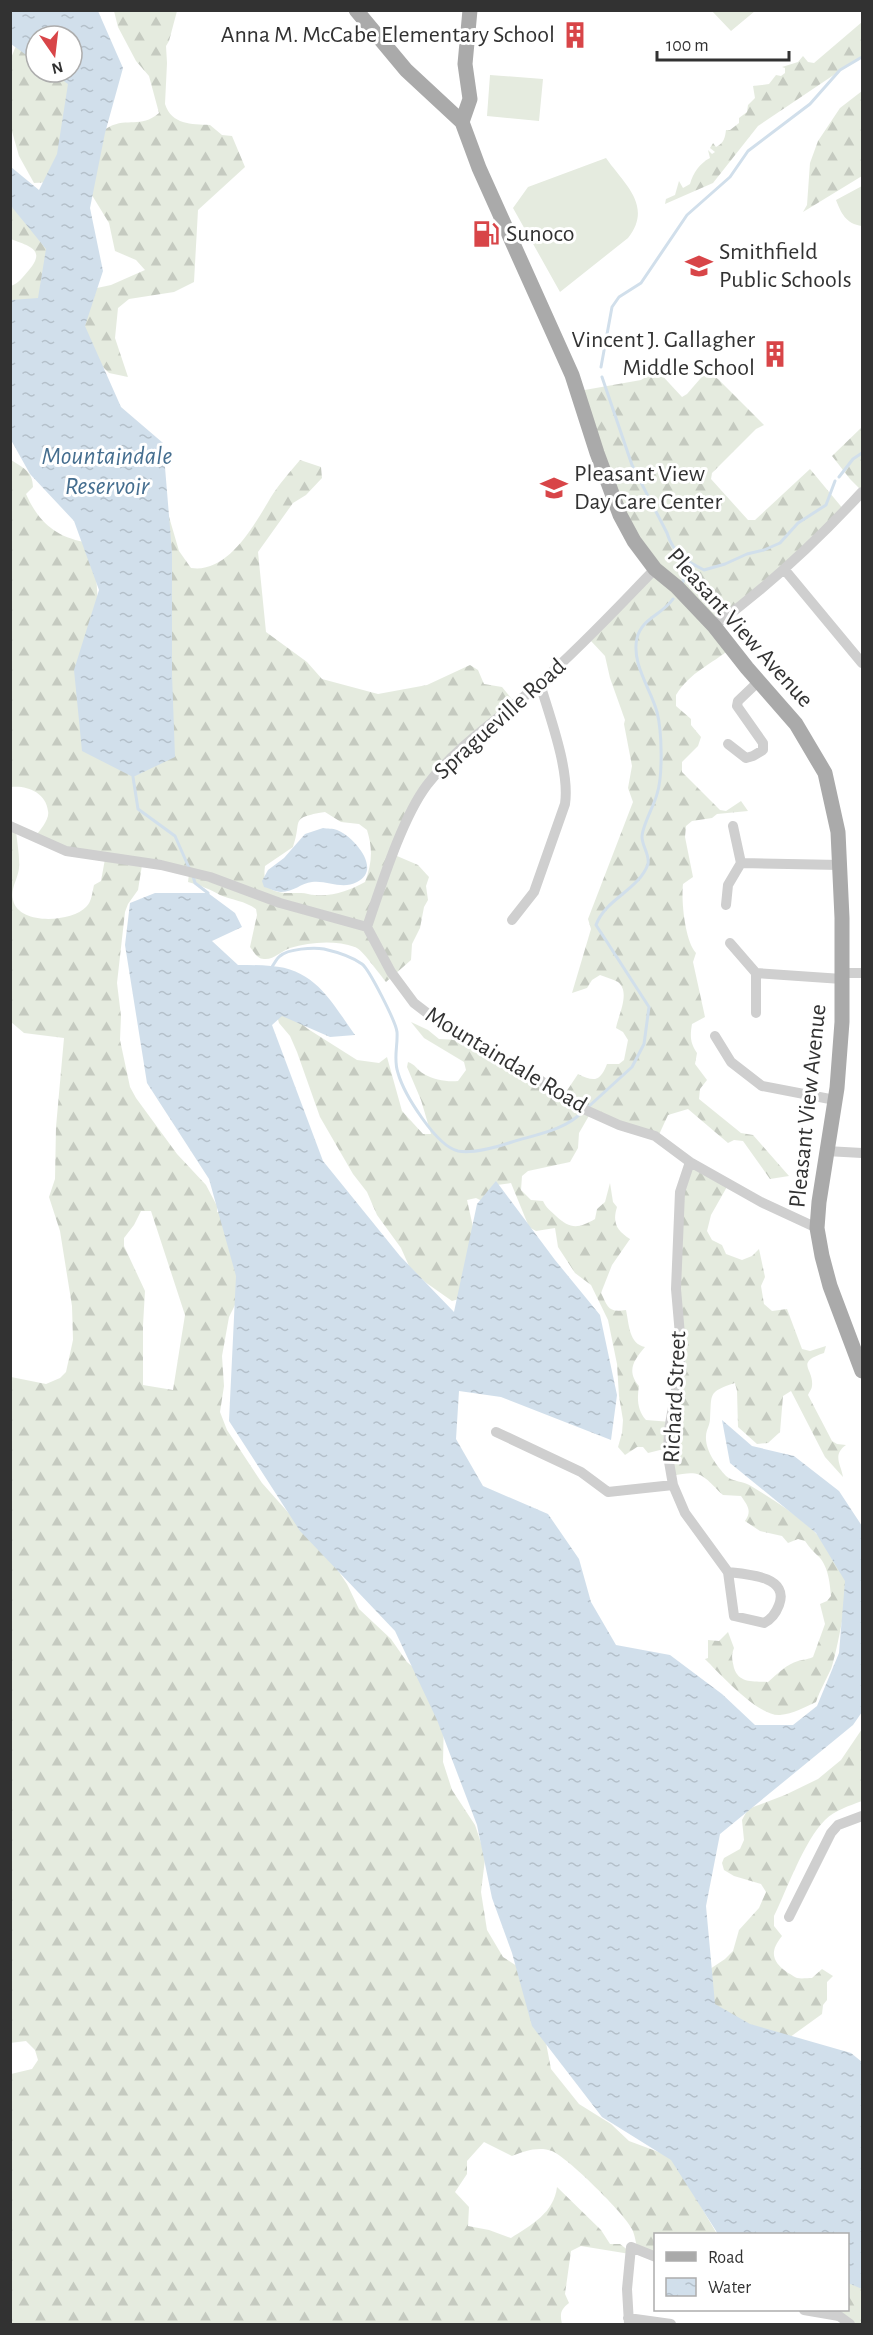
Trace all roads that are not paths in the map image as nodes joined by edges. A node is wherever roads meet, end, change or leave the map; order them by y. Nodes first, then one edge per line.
1 (356, 10) edge
2 (470, 10) edge
3 (462, 122) junction
4 (862, 495) edge
5 (655, 569) junction
6 (783, 570) junction
7 (714, 626) junction
8 (862, 663) edge
9 (759, 681) junction
10 (540, 684) junction
11 (728, 744) dead end
12 (10, 826) edge
13 (733, 826) dead end
14 (741, 863) junction
15 (840, 866) junction
16 (726, 905) dead end
17 (512, 920) dead end
18 (368, 927) junction
19 (730, 943) dead end
20 (756, 973) junction
21 (862, 973) edge
22 (842, 976) junction
23 (756, 1013) dead end
24 (715, 1036) dead end
25 (835, 1100) junction
26 (826, 1150) junction
27 (862, 1153) edge
28 (690, 1161) junction
29 (817, 1228) junction
30 (862, 1371) edge
31 (496, 1432) dead end
32 (673, 1485) junction
33 (728, 1572) junction
34 (862, 1816) edge
35 (789, 1917) dead end
36 (654, 2256) edge
37 (810, 2311) edge
38 (628, 2321) edge
39 (671, 2325) edge
40 (850, 2325) edge

1 - 3 main road
2 - 3 main road
3 - 5 main road, Pleasant View Avenue
4 - 6 street
5 - 7 main road, Pleasant View Avenue
5 - 10 street, Spragueville Road
6 - 7 street
6 - 8 street
7 - 9 main road, Pleasant View Avenue
9 - 11 street
9 - 15 main road, Pleasant View Avenue
10 - 17 street
10 - 18 street, Spragueville Road
12 - 18 street
13 - 14 street
14 - 15 street
14 - 16 street
15 - 22 main road, Pleasant View Avenue
18 - 28 street, Mountaindale Road
19 - 20 street
20 - 22 street
20 - 23 street
21 - 22 street
22 - 25 main road, Pleasant View Avenue
24 - 25 street
25 - 26 main road, Pleasant View Avenue
26 - 27 street
26 - 29 main road, Pleasant View Avenue
28 - 29 street, Mountaindale Road
28 - 32 street, Richard Street
29 - 30 main road, Pleasant View Avenue
31 - 32 street
32 - 33 street, Richard Street
33 - 33 street, Richard Street
34 - 35 street
36 - 38 street
37 - 40 street
38 - 39 street

